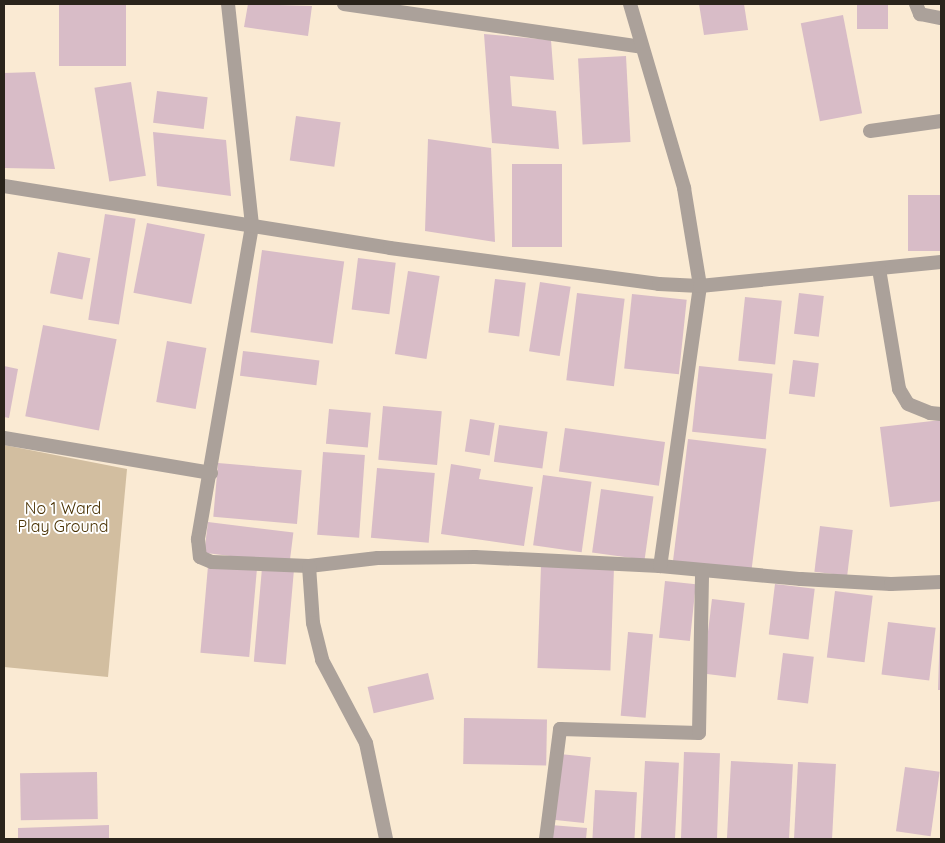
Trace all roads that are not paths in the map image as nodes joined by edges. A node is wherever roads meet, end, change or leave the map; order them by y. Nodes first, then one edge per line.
1 (228, 4) edge
2 (344, 4) edge
3 (630, 4) edge
4 (916, 4) edge
5 (941, 18) edge
6 (642, 46) junction
7 (941, 121) edge
8 (870, 131) dead end
9 (4, 186) edge
10 (252, 226) junction
11 (941, 262) edge
12 (878, 269) junction
13 (700, 286) junction
14 (941, 414) edge
15 (4, 438) edge
16 (211, 473) junction
17 (310, 566) junction
18 (660, 566) junction
19 (702, 572) junction
20 (941, 582) edge
21 (386, 839) edge
22 (546, 839) edge

1 - 10 street
2 - 6 street
3 - 6 street
4 - 5 street
6 - 13 street
7 - 8 street
9 - 10 street
10 - 13 street
10 - 16 street
11 - 12 street
12 - 13 street
12 - 14 street
13 - 18 street
15 - 16 street
16 - 17 street
17 - 18 street
17 - 21 street
18 - 19 street
19 - 20 street
19 - 22 street

